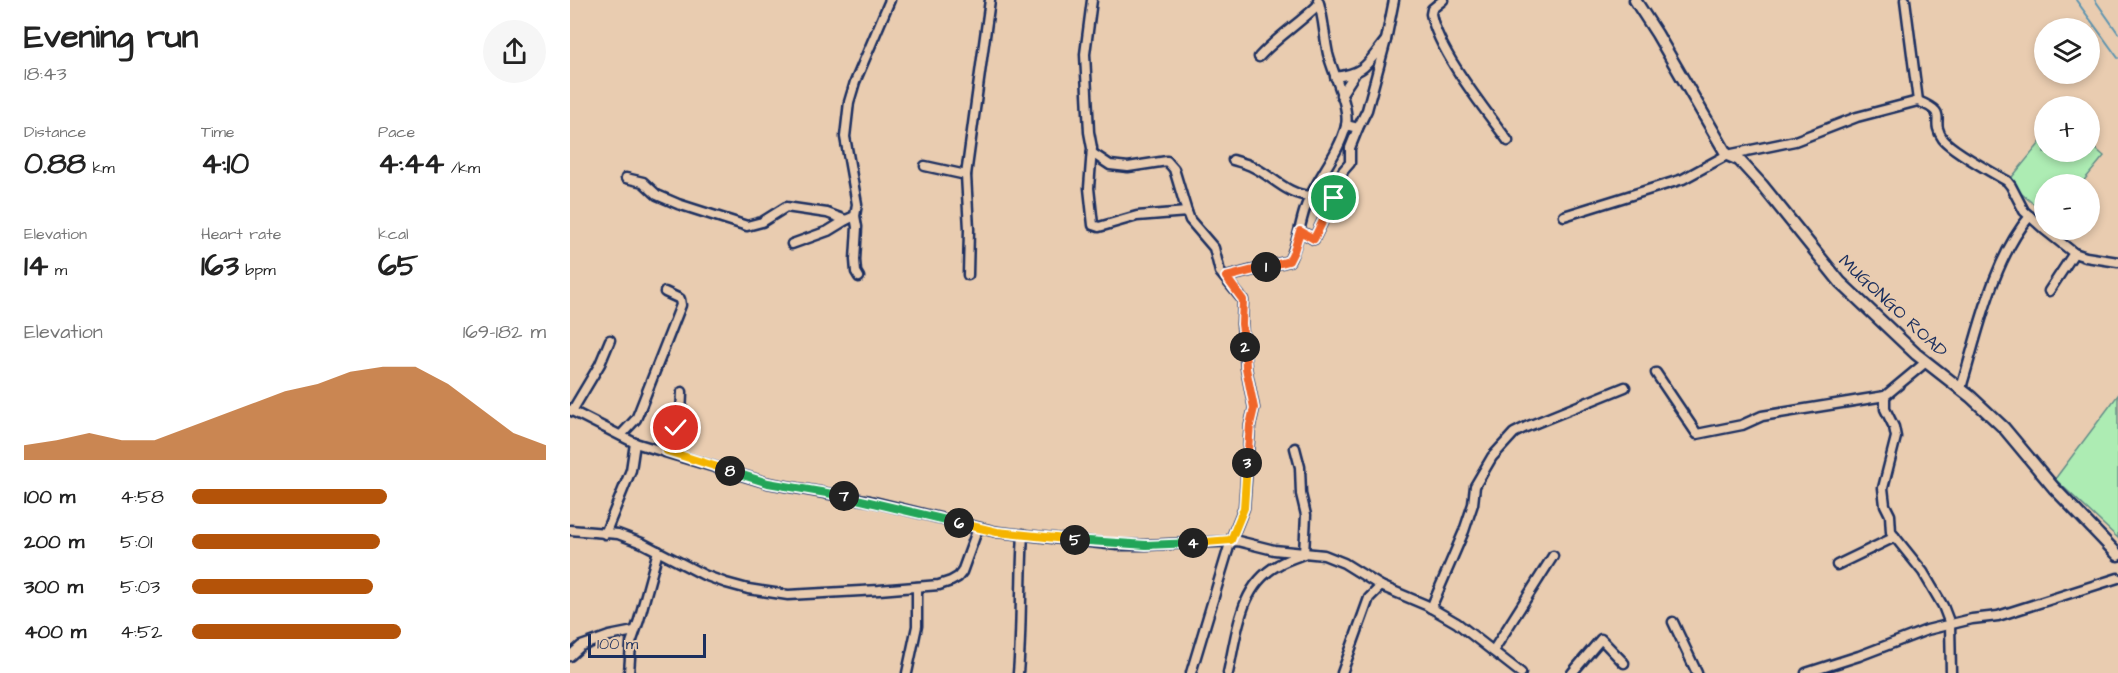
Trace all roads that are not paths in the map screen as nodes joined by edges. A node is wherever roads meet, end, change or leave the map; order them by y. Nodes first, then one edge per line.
1 (890, 0) edge
2 (990, 0) edge
3 (1092, 0) edge
4 (1394, 0) edge
5 (1443, 0) edge
6 (1635, 0) edge
7 (1905, 0) edge
8 (1318, 2) edge
9 (1386, 40) junction
10 (1259, 57) dead end
11 (1363, 69) junction
12 (1354, 75) junction
13 (1335, 77) junction
14 (1376, 77) junction
15 (1341, 95) junction
16 (1918, 101) junction
17 (1346, 125) junction
18 (1358, 128) junction
19 (1508, 141) dead end
20 (1092, 153) junction
21 (1727, 155) junction
22 (1233, 160) dead end
23 (925, 166) dead end
24 (966, 174) junction
25 (626, 178) dead end
26 (1311, 196) junction
27 (1187, 212) junction
28 (1564, 216) dead end
29 (2030, 216) junction
30 (851, 218) junction
31 (2034, 219) edge
32 (1300, 231) junction
33 (2058, 240) edge
34 (792, 244) dead end
35 (2074, 253) junction
36 (2118, 262) edge
37 (968, 275) dead end
38 (859, 277) dead end
39 (1226, 277) junction
40 (2049, 291) dead end
41 (665, 292) dead end
42 (609, 340) dead end
43 (1926, 362) junction
44 (1656, 373) dead end
45 (1625, 387) dead end
46 (1961, 388) junction
47 (682, 392) dead end
48 (1885, 396) junction
49 (571, 410) edge
50 (621, 435) junction
51 (635, 442) junction
52 (1295, 448) dead end
53 (667, 451) junction
54 (978, 528) junction
55 (570, 530) edge
56 (605, 534) junction
57 (1023, 534) junction
58 (1895, 537) junction
59 (1231, 540) junction
60 (658, 550) junction
61 (1274, 550) junction
62 (1304, 554) junction
63 (2118, 555) edge
64 (1553, 556) dead end
65 (1837, 565) dead end
66 (1276, 566) junction
67 (2118, 578) edge
68 (1381, 586) junction
69 (917, 587) junction
70 (1431, 608) junction
71 (1673, 622) dead end
72 (1950, 624) junction
73 (634, 631) junction
74 (1493, 651) junction
75 (570, 656) edge
76 (1624, 663) dead end
77 (629, 673) edge
78 (907, 673) edge
79 (1018, 673) edge
80 (1191, 673) edge
81 (1228, 673) edge
82 (1344, 673) edge
83 (1521, 673) edge
84 (1572, 673) edge
85 (1697, 673) edge
86 (1806, 673) edge
87 (1951, 673) edge

1 - 30 street
2 - 24 street
3 - 20 street
4 - 9 street
5 - 19 street
6 - 21 street, MUGONGO ROAD
7 - 16 street
8 - 10 street
8 - 13 street
9 - 11 street
9 - 14 street
11 - 12 street
11 - 14 street
12 - 13 street
12 - 15 street
13 - 15 street
14 - 18 street
15 - 17 street
16 - 21 street
16 - 29 street
17 - 18 street
17 - 26 street
18 - 32 street
20 - 27 street
20 - 27 street
21 - 28 street
21 - 43 street, MUGONGO ROAD
22 - 26 street
23 - 24 street
24 - 37 street
25 - 30 street
26 - 32 street
27 - 39 street
29 - 31 street
29 - 46 street
30 - 34 street
30 - 38 street
32 - 39 street
33 - 35 street
35 - 36 street
35 - 40 street
39 - 59 street
41 - 50 street
42 - 49 street
43 - 46 street, MUGONGO ROAD
43 - 48 street
44 - 48 street
45 - 70 street
46 - 63 street, MUGONGO ROAD
47 - 53 street
48 - 58 street
49 - 50 street
50 - 51 street
51 - 53 street
51 - 56 street
52 - 62 street
53 - 54 street
54 - 57 street
54 - 69 street
55 - 56 street
56 - 60 street
57 - 59 street
57 - 79 street
58 - 65 street
58 - 72 street
59 - 61 street
59 - 80 street
60 - 69 street
60 - 73 street
61 - 62 street
61 - 66 street
62 - 66 street
62 - 68 street
64 - 74 street
66 - 81 street
67 - 72 street
68 - 70 street
68 - 82 street
69 - 78 street
70 - 74 street
71 - 85 street
72 - 86 street
72 - 87 street
73 - 75 street
73 - 77 street
74 - 83 street
76 - 84 street

